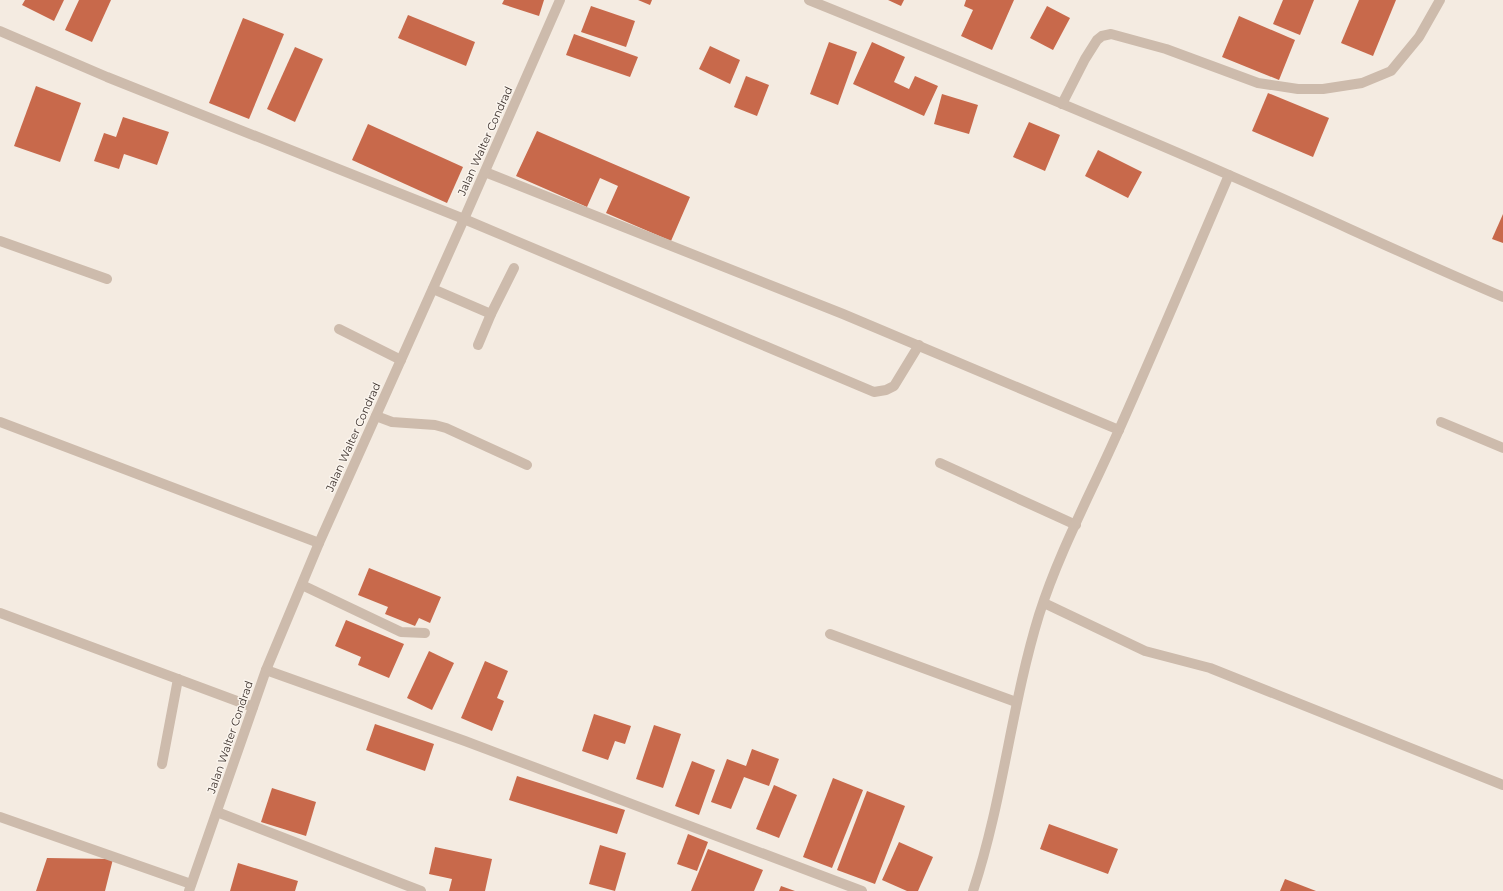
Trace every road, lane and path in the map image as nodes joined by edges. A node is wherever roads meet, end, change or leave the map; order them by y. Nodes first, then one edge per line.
1 (560, 0) edge
2 (809, 0) edge
3 (1440, 0) edge
4 (0, 31) edge
5 (1062, 104) junction
6 (485, 172) junction
7 (1229, 175) junction
8 (464, 219) junction
9 (0, 241) edge
10 (514, 268) dead end
11 (107, 279) dead end
12 (433, 289) junction
13 (1503, 297) edge
14 (491, 314) junction
15 (339, 329) dead end
16 (919, 345) junction
17 (478, 346) dead end
18 (401, 360) junction
19 (376, 416) junction
20 (0, 422) edge
21 (1441, 422) dead end
22 (1119, 430) junction
23 (1503, 448) edge
24 (940, 463) dead end
25 (528, 465) dead end
26 (1076, 525) junction
27 (319, 543) junction
28 (302, 585) junction
29 (1044, 603) junction
30 (0, 614) edge
31 (425, 633) dead end
32 (830, 634) dead end
33 (266, 670) junction
34 (178, 680) junction
35 (1016, 702) junction
36 (253, 708) junction
37 (162, 764) dead end
38 (1503, 785) edge
39 (217, 812) junction
40 (0, 817) edge
41 (190, 888) edge
42 (421, 891) edge
43 (862, 891) edge
44 (973, 891) edge

1 - 6 street, Jalan Walter Condrad
2 - 5 street
3 - 5 street
4 - 8 street
5 - 7 street
6 - 8 street, Jalan Walter Condrad
6 - 16 street
7 - 13 street
7 - 22 street
8 - 12 street, Jalan Walter Condrad
8 - 16 street
9 - 11 street
10 - 14 street
12 - 14 street
12 - 18 street, Jalan Walter Condrad
14 - 17 street
15 - 18 street
16 - 22 street
18 - 19 street, Jalan Walter Condrad
19 - 25 street
19 - 27 street, Jalan Walter Condrad
20 - 27 street
21 - 23 street
22 - 26 street
24 - 26 street
26 - 29 street
27 - 28 street, Jalan Walter Condrad
28 - 31 street
28 - 33 street, Jalan Walter Condrad
29 - 35 street
29 - 38 street
30 - 34 street
32 - 35 street
33 - 36 street, Jalan Walter Condrad
33 - 43 street
34 - 36 street
34 - 37 street
35 - 44 street
36 - 39 street, Jalan Walter Condrad
39 - 41 street, Jalan Walter Condrad
39 - 42 street
40 - 41 street

